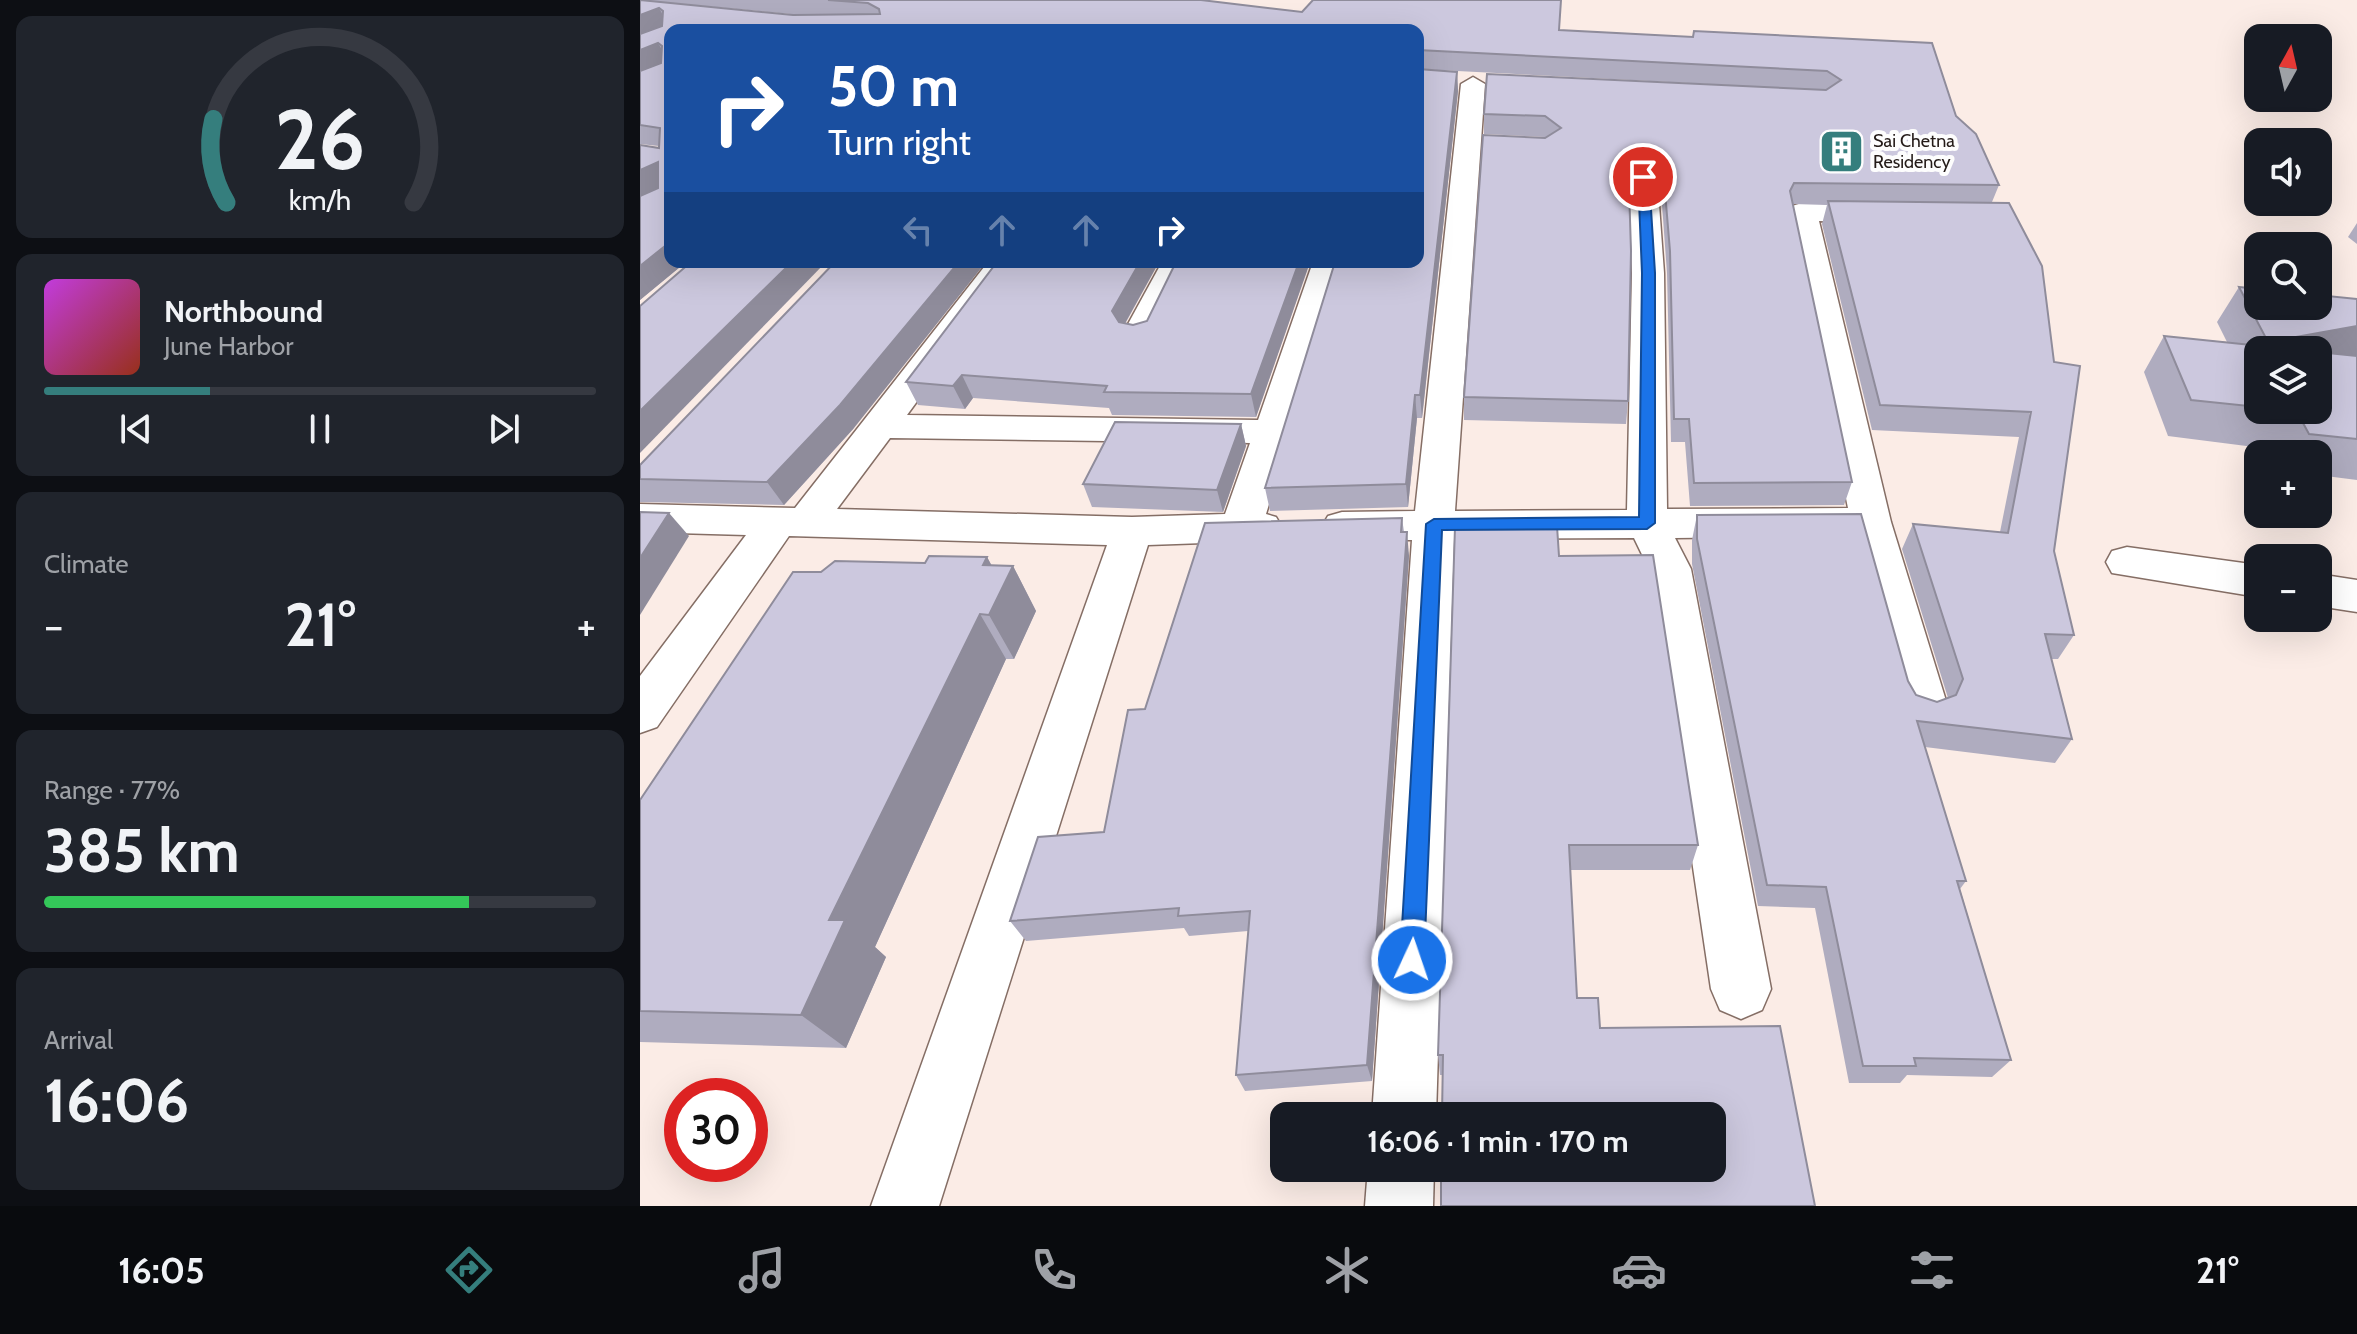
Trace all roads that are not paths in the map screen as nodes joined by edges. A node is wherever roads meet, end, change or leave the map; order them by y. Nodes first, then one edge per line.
1 (1474, 83) dead end
2 (1643, 177) dead end
3 (1906, 214) edge
4 (999, 268) edge
5 (1174, 268) edge
6 (1326, 268) edge
7 (1139, 335) edge
8 (880, 426) junction
9 (1274, 432) junction
10 (640, 518) edge
11 (1871, 522) junction
12 (791, 523) junction
13 (1647, 523) junction
14 (1434, 524) junction
15 (1241, 528) junction
16 (1132, 531) junction
17 (2127, 562) dead end
18 (2244, 579) edge
19 (2332, 592) edge
20 (2357, 596) edge
21 (1923, 704) edge
22 (640, 713) edge
23 (1741, 989) dead end
24 (1405, 1102) edge
25 (1400, 1182) edge
26 (905, 1206) edge
27 (1399, 1206) edge

1 - 14 street
2 - 13 street
3 - 11 street
4 - 8 street
5 - 7 street
6 - 9 street
8 - 9 street
8 - 12 street
9 - 15 street
10 - 12 street
11 - 13 street
11 - 21 street
12 - 16 street
12 - 22 street
13 - 14 street
13 - 23 street
14 - 15 street
14 - 24 street
15 - 16 street
16 - 26 street
17 - 18 street
19 - 20 street
25 - 27 street

